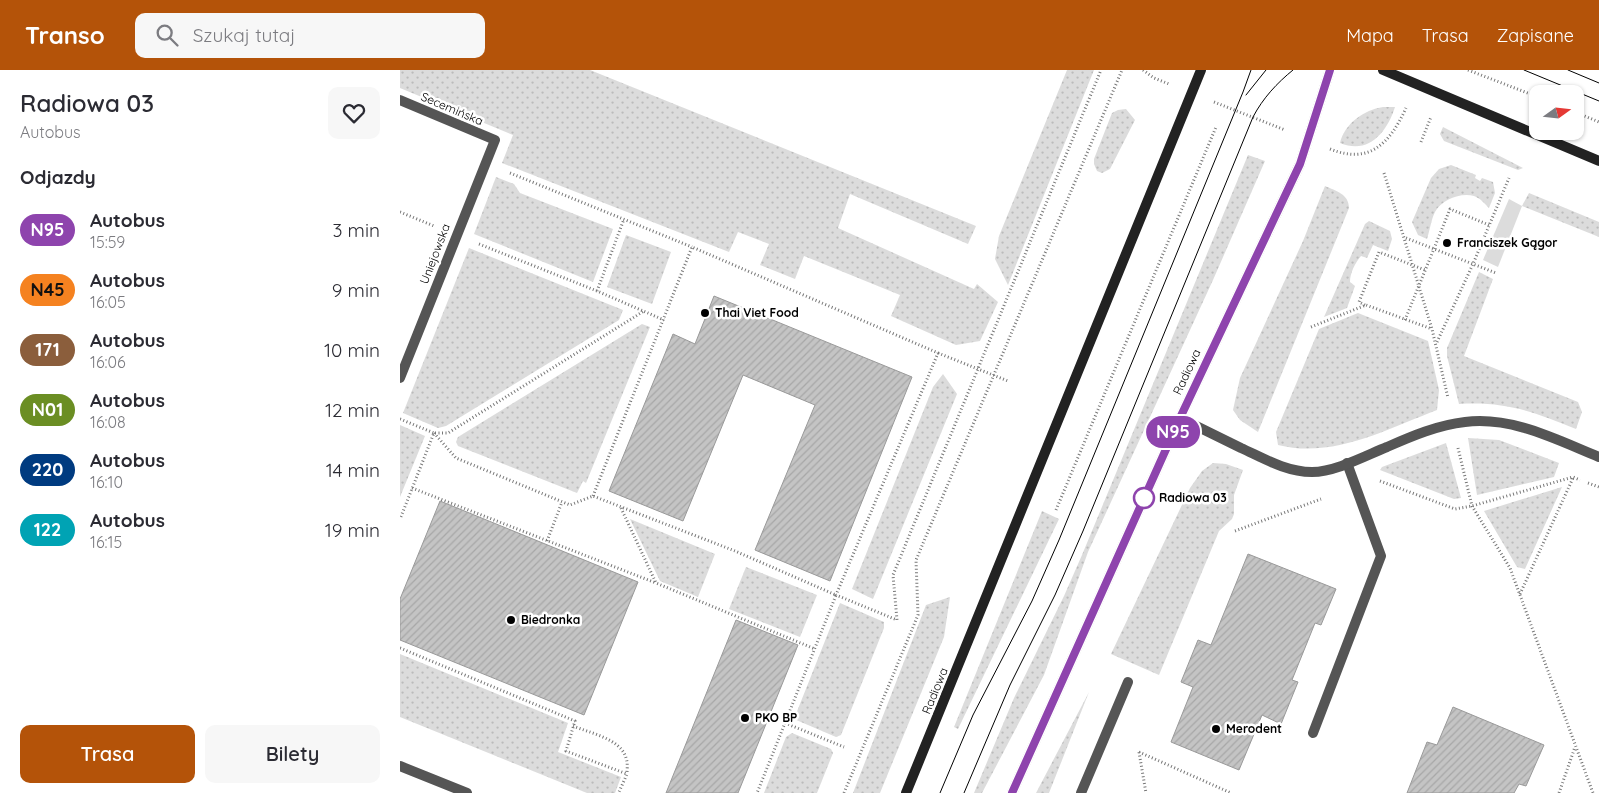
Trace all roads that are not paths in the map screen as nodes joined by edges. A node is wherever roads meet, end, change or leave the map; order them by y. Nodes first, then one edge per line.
1 (1201, 70) edge
2 (1330, 70) edge
3 (1383, 70) edge
4 (400, 100) edge
5 (495, 140) joint
6 (1599, 161) edge
7 (400, 378) edge
8 (1180, 418) junction
9 (1599, 458) edge
10 (1347, 463) junction
11 (1128, 682) dead end
12 (1313, 733) dead end
13 (400, 766) edge
14 (467, 793) edge
15 (906, 793) edge
16 (1012, 793) edge
17 (1081, 793) edge

1 - 15 street, Radiowa
2 - 8 street, Radiowa
3 - 6 street
4 - 5 street, Secemińska
5 - 7 street, Uniejowska
8 - 10 street
8 - 16 street, Radiowa
9 - 10 street
10 - 12 street
11 - 17 street
13 - 14 street

